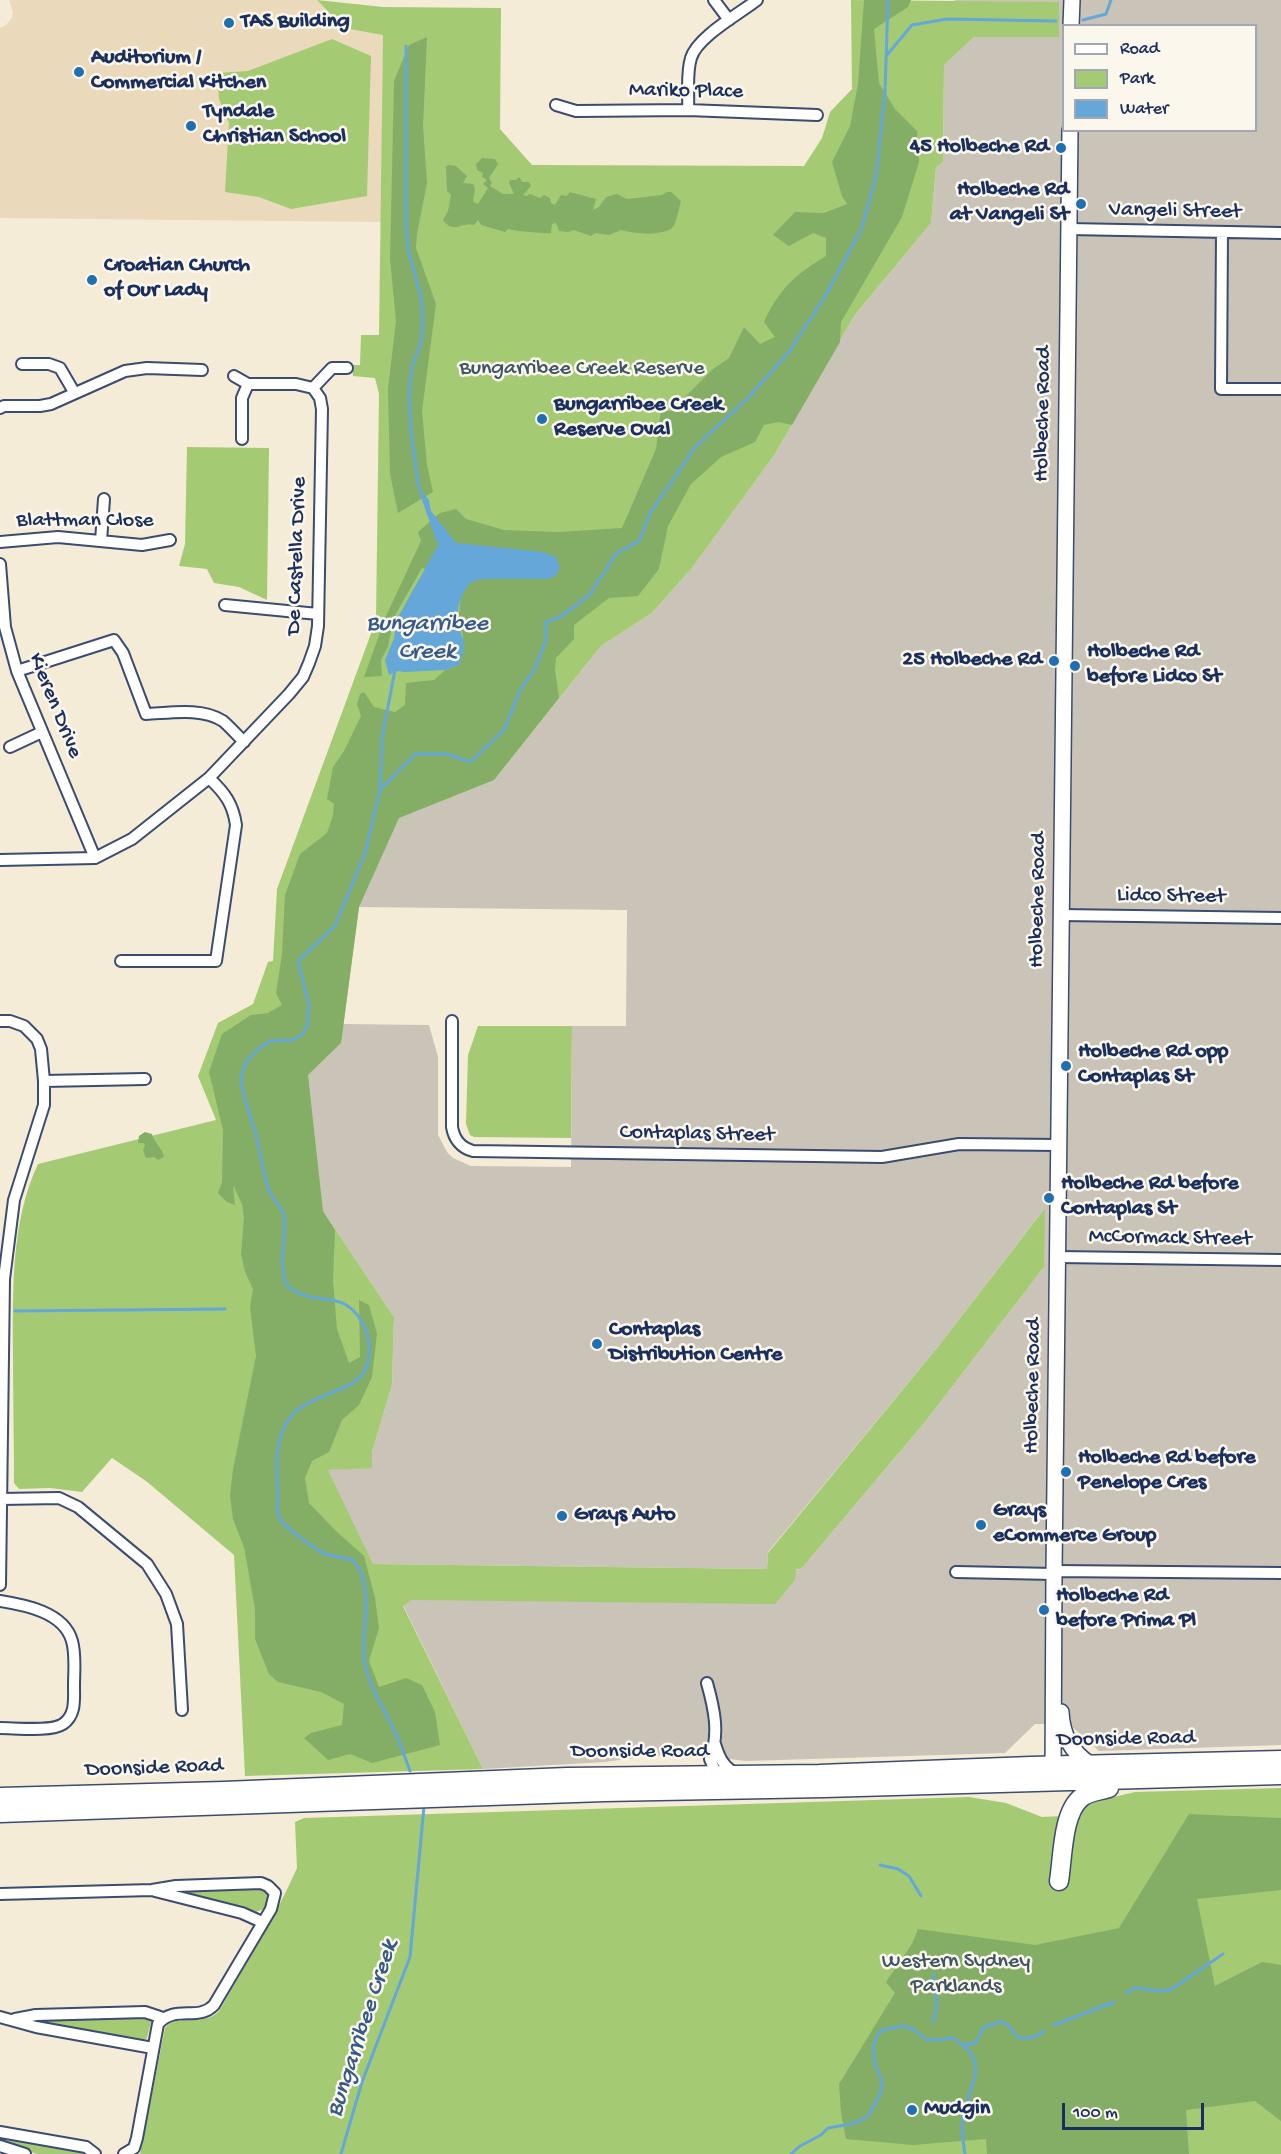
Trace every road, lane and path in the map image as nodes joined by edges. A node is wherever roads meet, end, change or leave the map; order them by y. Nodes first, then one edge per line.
1 (714, 0) edge
2 (757, 0) edge
3 (1072, 0) edge
4 (729, 20) junction
5 (1071, 24) edge
6 (556, 105) dead end
7 (688, 110) junction
8 (817, 115) dead end
9 (1070, 132) edge
10 (1069, 230) junction
11 (1222, 232) junction
12 (1281, 233) edge
13 (22, 364) dead end
14 (347, 368) dead end
15 (202, 370) dead end
16 (234, 376) dead end
17 (248, 384) junction
18 (313, 388) junction
19 (1281, 389) edge
20 (74, 393) junction
21 (0, 408) edge
22 (242, 439) dead end
23 (104, 499) dead end
24 (170, 540) dead end
25 (101, 541) junction
26 (0, 542) edge
27 (0, 564) edge
28 (225, 605) dead end
29 (318, 614) junction
30 (16, 671) junction
31 (42, 732) junction
32 (244, 741) junction
33 (10, 747) dead end
34 (209, 778) junction
35 (95, 858) junction
36 (0, 860) edge
37 (1061, 915) junction
38 (1281, 918) edge
39 (121, 961) dead end
40 (0, 1021) edge
41 (452, 1021) dead end
42 (145, 1079) dead end
43 (44, 1081) junction
44 (1059, 1145) junction
45 (1058, 1257) junction
46 (1281, 1260) edge
47 (1, 1499) edge
48 (956, 1572) dead end
49 (1054, 1573) junction
50 (1281, 1574) edge
51 (0, 1586) edge
52 (0, 1601) edge
53 (1054, 1671) junction
54 (706, 1683) dead end
55 (182, 1710) dead end
56 (0, 1728) edge
57 (715, 1744) junction
58 (1281, 1760) edge
59 (1090, 1764) junction
60 (713, 1767) junction
61 (1053, 1774) junction
62 (1281, 1775) edge
63 (1131, 1780) junction
64 (739, 1783) junction
65 (0, 1797) edge
66 (0, 1813) edge
67 (1059, 1881) dead end
68 (152, 1890) junction
69 (0, 1894) edge
70 (262, 1922) junction
71 (0, 2017) edge
72 (163, 2018) junction
73 (12, 2019) junction
74 (153, 2048) junction
75 (0, 2132) edge
76 (0, 2146) edge
77 (25, 2154) edge
78 (95, 2154) edge
79 (124, 2154) edge

1 - 4 street
2 - 4 street
3 - 5 street
4 - 7 street
6 - 7 street, Mariko Place
7 - 8 street, Mariko Place
9 - 10 street, Holbeche Road
10 - 11 street, Vangeli Street
10 - 37 street, Holbeche Road
11 - 12 street, Vangeli Street
11 - 19 street
13 - 20 street
14 - 18 street
15 - 20 street
16 - 17 street
17 - 18 street
17 - 22 street
18 - 29 street, De Castella Drive
20 - 21 street
23 - 25 street
24 - 25 street, Blattman Close
25 - 26 street, Blattman Close
27 - 30 street, Kieren Drive
28 - 29 street
29 - 32 street, De Castella Drive
30 - 31 street, Kieren Drive
30 - 32 street
31 - 33 street
31 - 35 street, Kieren Drive
32 - 34 street, De Castella Drive
34 - 35 street, De Castella Drive
34 - 39 street
35 - 36 street, De Castella Drive
37 - 38 street, Lidco Street
37 - 44 street, Holbeche Road
40 - 43 street
41 - 44 street, Contaplas Street
42 - 43 street
43 - 47 street
44 - 45 street, Holbeche Road
45 - 46 street, McCormack Street
45 - 49 street, Holbeche Road
47 - 51 street
47 - 55 street
48 - 49 street
49 - 50 street
49 - 53 street, Holbeche Road
52 - 56 street
53 - 59 street, Holbeche Road
53 - 61 street, Holbeche Road
54 - 57 street
57 - 60 street
57 - 64 street
58 - 59 main road, Doonside Road
59 - 61 main road, Doonside Road
60 - 64 main road, Doonside Road
60 - 65 main road, Doonside Road
61 - 63 main road, Doonside Road
61 - 64 main road, Doonside Road
62 - 63 main road, Doonside Road
63 - 67 main road
64 - 66 main road, Doonside Road
68 - 69 street
68 - 70 street
68 - 70 street
70 - 72 street
71 - 73 street
72 - 73 street
72 - 74 street
73 - 74 street
74 - 79 street
75 - 78 street
76 - 77 street

